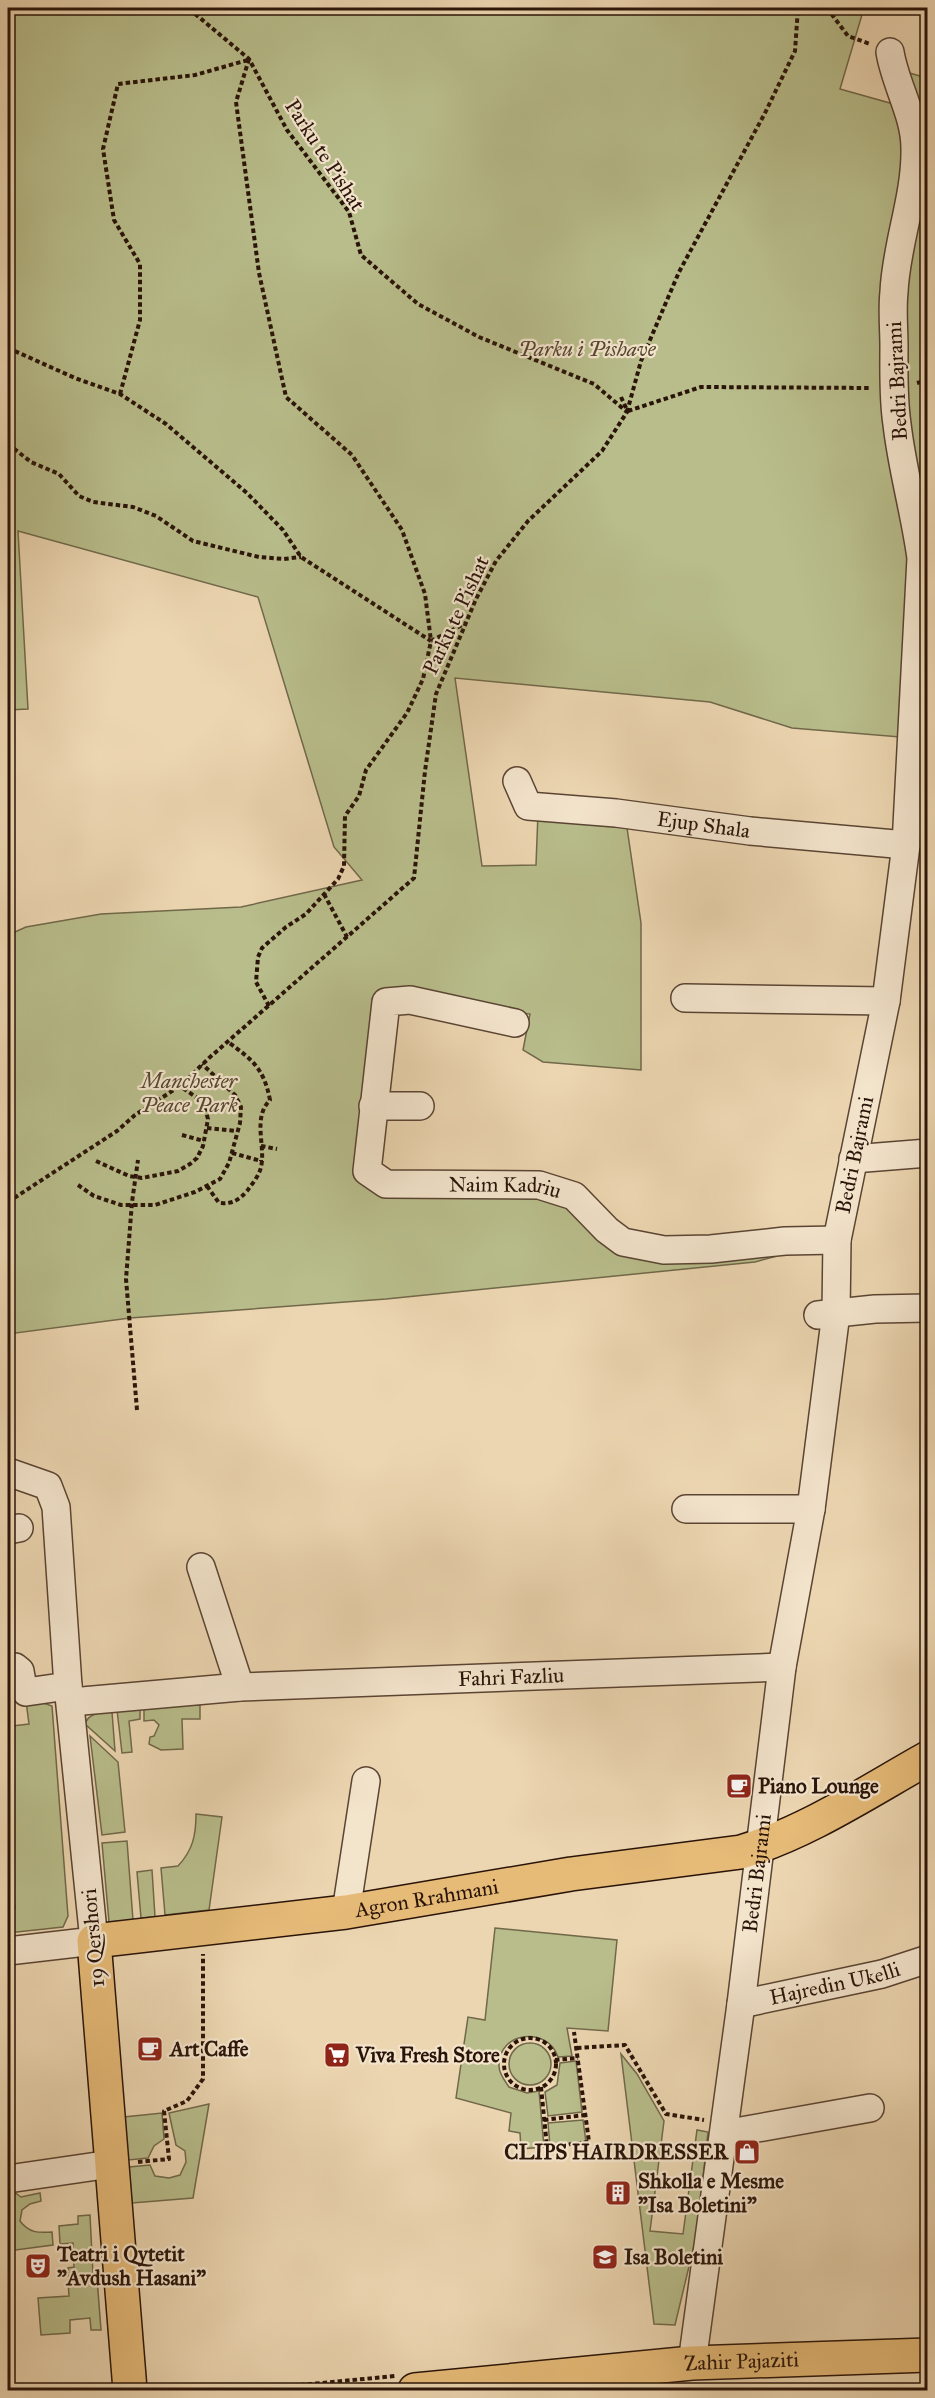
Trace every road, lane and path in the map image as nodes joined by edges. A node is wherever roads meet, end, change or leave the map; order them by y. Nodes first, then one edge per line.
1 (188, 8) edge
2 (798, 8) edge
3 (826, 8) edge
4 (890, 52) joint
5 (249, 59) junction
6 (8, 348) edge
7 (927, 380) edge
8 (894, 388) junction
9 (120, 394) junction
10 (621, 397) dead end
11 (627, 412) junction
12 (8, 444) edge
13 (301, 556) junction
14 (923, 617) edge
15 (466, 623) junction
16 (431, 641) junction
17 (517, 781) dead end
18 (906, 845) junction
19 (324, 894) junction
20 (347, 937) junction
21 (685, 998) dead end
22 (886, 1001) junction
23 (269, 1006) junction
24 (515, 1023) dead end
25 (228, 1042) junction
26 (202, 1064) junction
27 (180, 1086) junction
28 (373, 1106) junction
29 (420, 1106) dead end
30 (207, 1128) junction
31 (237, 1131) junction
32 (182, 1135) dead end
33 (204, 1140) junction
34 (261, 1145) junction
35 (277, 1149) dead end
36 (232, 1153) junction
37 (927, 1153) edge
38 (853, 1159) junction
39 (138, 1160) dead end
40 (96, 1161) dead end
41 (261, 1161) junction
42 (135, 1177) junction
43 (78, 1185) dead end
44 (207, 1186) junction
45 (8, 1202) edge
46 (131, 1206) junction
47 (837, 1240) junction
48 (927, 1308) edge
49 (827, 1314) junction
50 (137, 1410) dead end
51 (8, 1472) edge
52 (686, 1509) dead end
53 (811, 1509) junction
54 (201, 1567) dead end
55 (782, 1667) junction
56 (8, 1668) edge
57 (240, 1687) junction
58 (69, 1694) junction
59 (927, 1758) edge
60 (366, 1781) dead end
61 (758, 1847) junction
62 (346, 1912) junction
63 (204, 1928) junction
64 (94, 1941) junction
65 (8, 1952) edge
66 (927, 1959) edge
67 (741, 2004) junction
68 (574, 2032) dead end
69 (577, 2048) junction
70 (578, 2058) junction
71 (555, 2060) junction
72 (541, 2087) junction
73 (870, 2108) dead end
74 (585, 2115) junction
75 (544, 2120) junction
76 (724, 2129) junction
77 (111, 2164) junction
78 (8, 2180) edge
79 (927, 2355) edge
80 (692, 2363) junction
81 (559, 2383) edge
82 (130, 2391) edge
83 (415, 2391) edge

1 - 5 path, Parku te Pishat
2 - 11 path
3 - 4 path
4 - 8 street, Bedri Bajrami
5 - 9 path
5 - 11 path, Parku te Pishat
5 - 16 path
6 - 9 path
7 - 8 path
8 - 11 path
8 - 14 street, Bedri Bajrami
9 - 13 path
10 - 11 path
11 - 15 path, Parku te Pishat
12 - 13 path
13 - 16 path
14 - 18 street, Bedri Bajrami
15 - 16 path
15 - 20 path, Parku te Pishat
16 - 19 path
17 - 18 street, Ejup Shala
18 - 22 street, Bedri Bajrami
19 - 20 path
19 - 23 path
20 - 23 path
21 - 22 street
22 - 38 street, Bedri Bajrami
23 - 25 path
24 - 28 street, Naim Kadriu
25 - 26 path
25 - 34 path
26 - 27 path
26 - 31 path
27 - 30 path
27 - 45 path
28 - 29 street
28 - 47 street, Naim Kadriu
30 - 31 path
30 - 33 path
31 - 36 path
32 - 33 path
33 - 42 path
34 - 35 path
34 - 41 path
36 - 41 path
36 - 44 path
37 - 38 street
38 - 47 street, Bedri Bajrami
39 - 42 path
40 - 42 path
41 - 44 path
42 - 46 path
43 - 46 path
44 - 46 path
46 - 50 path
47 - 49 street, Bedri Bajrami
48 - 49 street
49 - 53 street, Bedri Bajrami
51 - 58 street, 19 Qershori
52 - 53 street
53 - 55 street, Bedri Bajrami
54 - 57 street
55 - 57 street, Fahri Fazliu
55 - 61 street, Bedri Bajrami
56 - 58 street, Fahri Fazliu
57 - 58 street, Fahri Fazliu
58 - 64 street, 19 Qershori
59 - 61 main road, Agron Rrahmani
60 - 62 street
61 - 62 main road, Agron Rrahmani
61 - 67 street, Bedri Bajrami
62 - 63 main road, Agron Rrahmani
63 - 64 main road, Agron Rrahmani
63 - 77 path
64 - 65 street
64 - 77 main road, 19 Qershori
66 - 67 street, Hajredin Ukelli
67 - 76 street, Bedri Bajrami
68 - 69 path
69 - 70 path
69 - 76 path
70 - 71 path
70 - 74 path
71 - 72 path
71 - 72 path
72 - 75 path
73 - 76 street
74 - 75 path
74 - 75 path
76 - 80 street, Bedri Bajrami
77 - 78 street
77 - 82 main road, 19 Qershori
79 - 80 main road, Zahir Pajaziti
80 - 81 main road, Zahir Pajaziti
81 - 83 main road, Zahir Pajaziti

